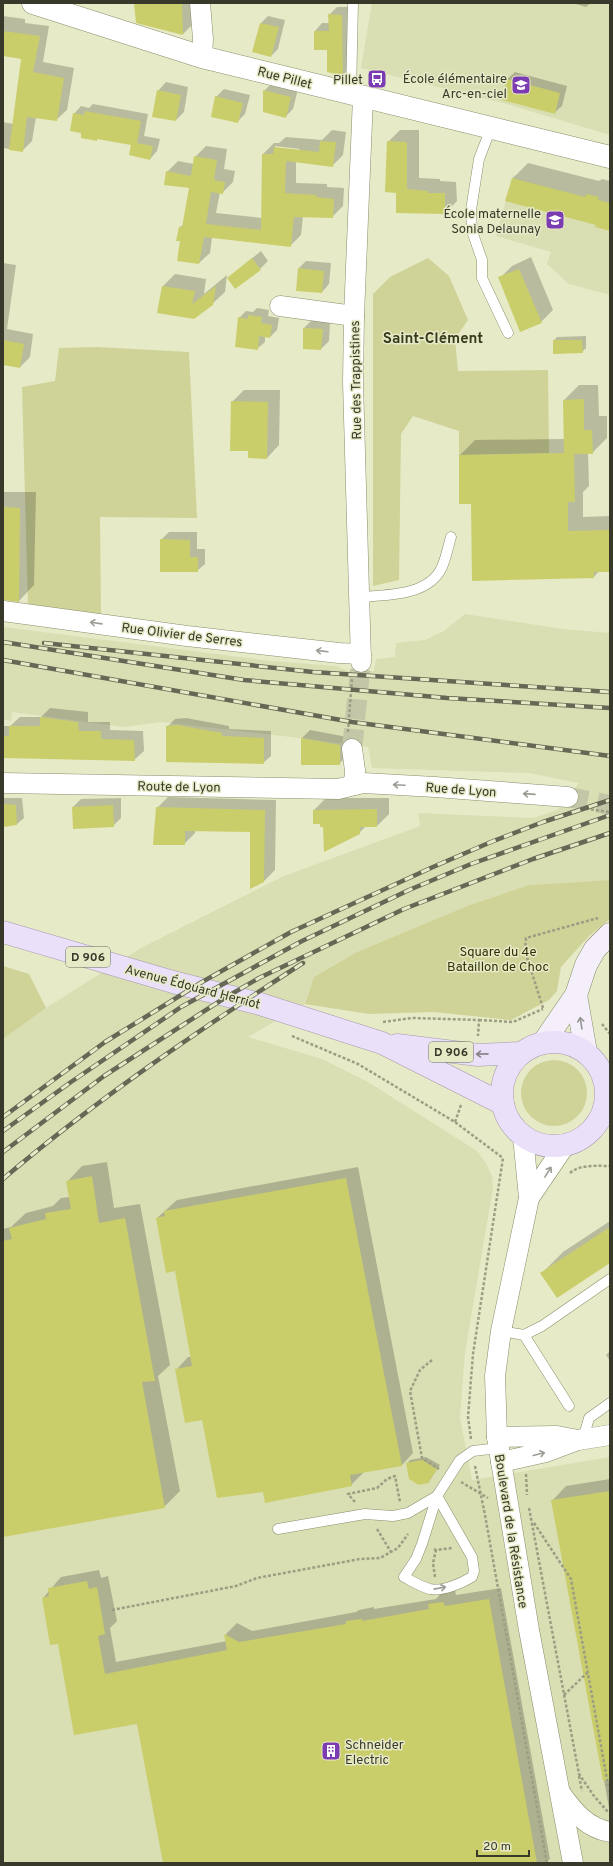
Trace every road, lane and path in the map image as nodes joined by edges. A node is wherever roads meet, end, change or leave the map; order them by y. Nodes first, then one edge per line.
1 (33, 3) edge
2 (200, 3) edge
3 (353, 3) edge
4 (202, 57) junction
5 (357, 95) junction
6 (491, 128) junction
7 (610, 158) edge
8 (280, 306) dead end
9 (354, 316) junction
10 (508, 333) dead end
11 (451, 537) dead end
12 (360, 597) junction
13 (3, 611) edge
14 (361, 658) joint
15 (352, 749) tunnel mouth
16 (3, 783) edge
17 (354, 785) junction
18 (568, 797) tunnel mouth
19 (607, 927) edge
20 (3, 932) edge
21 (576, 995) junction
22 (548, 1006) dead end
23 (543, 1008) junction
24 (412, 1018) dead end
25 (479, 1020) junction
26 (291, 1036) dead end
27 (478, 1042) dead end
28 (543, 1042) junction
29 (382, 1043) junction
30 (586, 1052) junction
31 (521, 1053) junction
32 (607, 1081) edge
33 (463, 1101) dead end
34 (503, 1104) junction
35 (454, 1122) junction
36 (601, 1129) edge
37 (523, 1136) junction
38 (565, 1145) junction
39 (503, 1158) junction
40 (508, 1162) dead end
41 (610, 1166) edge
42 (567, 1175) dead end
43 (529, 1198) junction
44 (610, 1279) edge
45 (500, 1331) junction
46 (524, 1334) junction
47 (610, 1403) edge
48 (569, 1406) dead end
49 (610, 1435) edge
50 (581, 1440) junction
51 (499, 1449) junction
52 (473, 1451) junction
53 (437, 1496) junction
54 (529, 1507) dead end
55 (532, 1521) junction
56 (278, 1529) dead end
57 (377, 1529) dead end
58 (408, 1534) dead end
59 (391, 1552) junction
60 (112, 1610) dead end
61 (588, 1673) junction
62 (564, 1695) junction
63 (559, 1792) junction
64 (610, 1796) edge
65 (610, 1814) edge
66 (610, 1832) edge
67 (547, 1863) edge
68 (573, 1863) edge

1 - 4 street, Rue Pillet
2 - 4 street
3 - 5 lane
4 - 5 street, Rue Pillet
5 - 6 street, Rue Pillet
5 - 9 street, Rue des Trappistines
6 - 7 street, Rue Pillet
6 - 10 lane
8 - 9 street
9 - 12 street, Rue des Trappistines
11 - 12 lane
12 - 14 street, Rue des Trappistines
14 -> 13 street, Rue Olivier de Serres
15 - 17 street
16 - 17 street, Route de Lyon
18 -> 17 street, Rue de Lyon
19 - 21 main road
19 - 23 path
20 - 29 main road, Avenue Édouard Herriot / D 906
21 - 28 main road
30 -> 21 main road
22 - 23 path
23 - 25 path
24 - 25 path
25 - 27 path
26 - 35 path
28 - 30 main road
28 - 31 main road
31 -> 29 main road, Avenue Édouard Herriot / D 906
29 - 34 main road, Avenue Édouard Herriot / D 906
30 - 32 main road
31 - 34 main road
32 - 36 main road
33 - 35 path
34 - 37 main road
35 - 39 path
36 - 38 main road
37 - 38 main road
37 - 43 street, Boulevard de la Résistance
43 -> 38 street, Boulevard de la Résistance
39 - 40 path
39 - 52 path
41 - 42 path
43 - 45 street, Boulevard de la Résistance
44 - 46 lane
45 - 46 lane
45 - 51 street, Boulevard de la Résistance
46 - 48 lane
47 - 50 lane
49 - 50 street
50 - 51 street
51 - 52 lane
51 - 63 street, Boulevard de la Résistance
52 - 53 lane
52 - 67 path
53 -> 53 lane
53 - 56 lane
54 - 55 path
55 - 61 path
55 - 62 path
57 - 59 path
58 - 59 path
59 - 60 path
61 - 62 path
61 - 64 path
62 - 65 path
63 - 66 street
63 - 68 street, Boulevard de la Résistance

